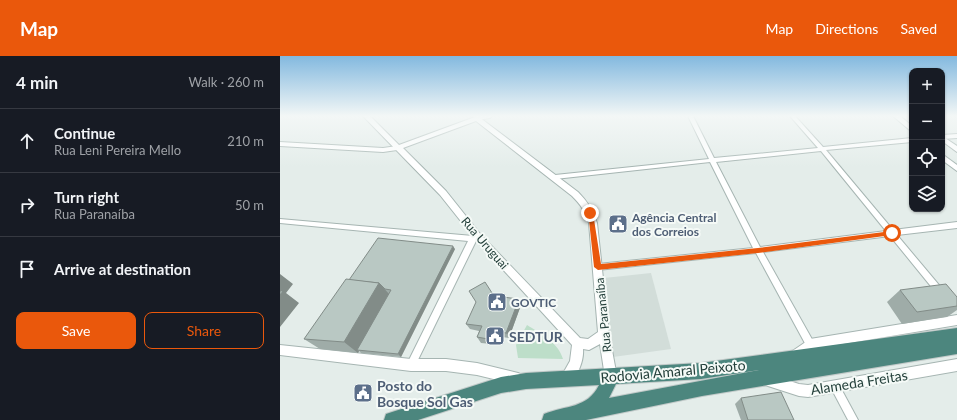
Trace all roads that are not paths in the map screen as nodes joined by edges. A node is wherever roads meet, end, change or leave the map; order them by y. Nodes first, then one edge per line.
1 (382, 133) edge
2 (435, 133) edge
3 (497, 133) edge
4 (699, 133) edge
5 (807, 133) edge
6 (957, 136) edge
7 (945, 138) edge
8 (909, 140) edge
9 (944, 140) edge
10 (280, 144) edge
11 (397, 148) junction
12 (822, 149) junction
13 (957, 150) edge
14 (945, 159) edge
15 (713, 160) junction
16 (957, 169) edge
17 (555, 178) junction
18 (280, 221) edge
19 (957, 225) edge
20 (892, 233) junction
21 (475, 238) junction
22 (758, 250) junction
23 (598, 267) junction
24 (947, 299) edge
25 (957, 320) edge
26 (604, 334) junction
27 (957, 335) edge
28 (577, 343) junction
29 (810, 344) junction
30 (957, 347) edge
31 (280, 350) edge
32 (791, 359) junction
33 (411, 365) junction
34 (957, 365) edge
35 (567, 377) junction
36 (611, 377) junction
37 (763, 378) junction
38 (526, 381) junction
39 (835, 386) junction
40 (421, 414) edge
41 (575, 414) junction
42 (392, 420) edge
43 (550, 420) edge
44 (853, 420) edge

1 - 11 street, Rua Uruguai
2 - 11 street
3 - 17 street, Rua Paranaíba
4 - 15 street
5 - 12 street
6 - 7 street
8 - 12 street
9 - 13 street
10 - 11 street
11 - 21 street, Rua Uruguai
12 - 15 street
12 - 20 street
14 - 16 street
15 - 17 street
15 - 22 street
17 - 23 street, Rua Paranaíba
18 - 21 street
19 - 20 street
20 - 22 street
20 - 24 street
21 - 28 street, Rua Uruguai
21 - 33 street
22 - 23 street
22 - 29 street
23 - 26 street, Rua Paranaíba
25 - 29 street
26 - 28 street
26 - 36 street, Rua Paranaíba
27 - 32 highway, Rodovia Amaral Peixoto
28 - 35 street
29 - 32 street
30 - 37 highway, Rodovia Amaral Peixoto
31 - 33 street
32 - 36 highway, Rodovia Amaral Peixoto
33 - 38 street
34 - 39 street, Alameda Freitas
35 - 36 highway, Rodovia Amaral Peixoto
35 - 38 highway, Rodovia Amaral Peixoto
36 - 41 highway
37 - 39 street, Alameda Freitas
37 - 41 highway, Rodovia Amaral Peixoto
38 - 40 highway, Rodovia Amaral Peixoto
39 - 44 street
40 - 42 highway, Rodovia Amaral Peixoto
41 - 43 highway, Rodovia Amaral Peixoto

